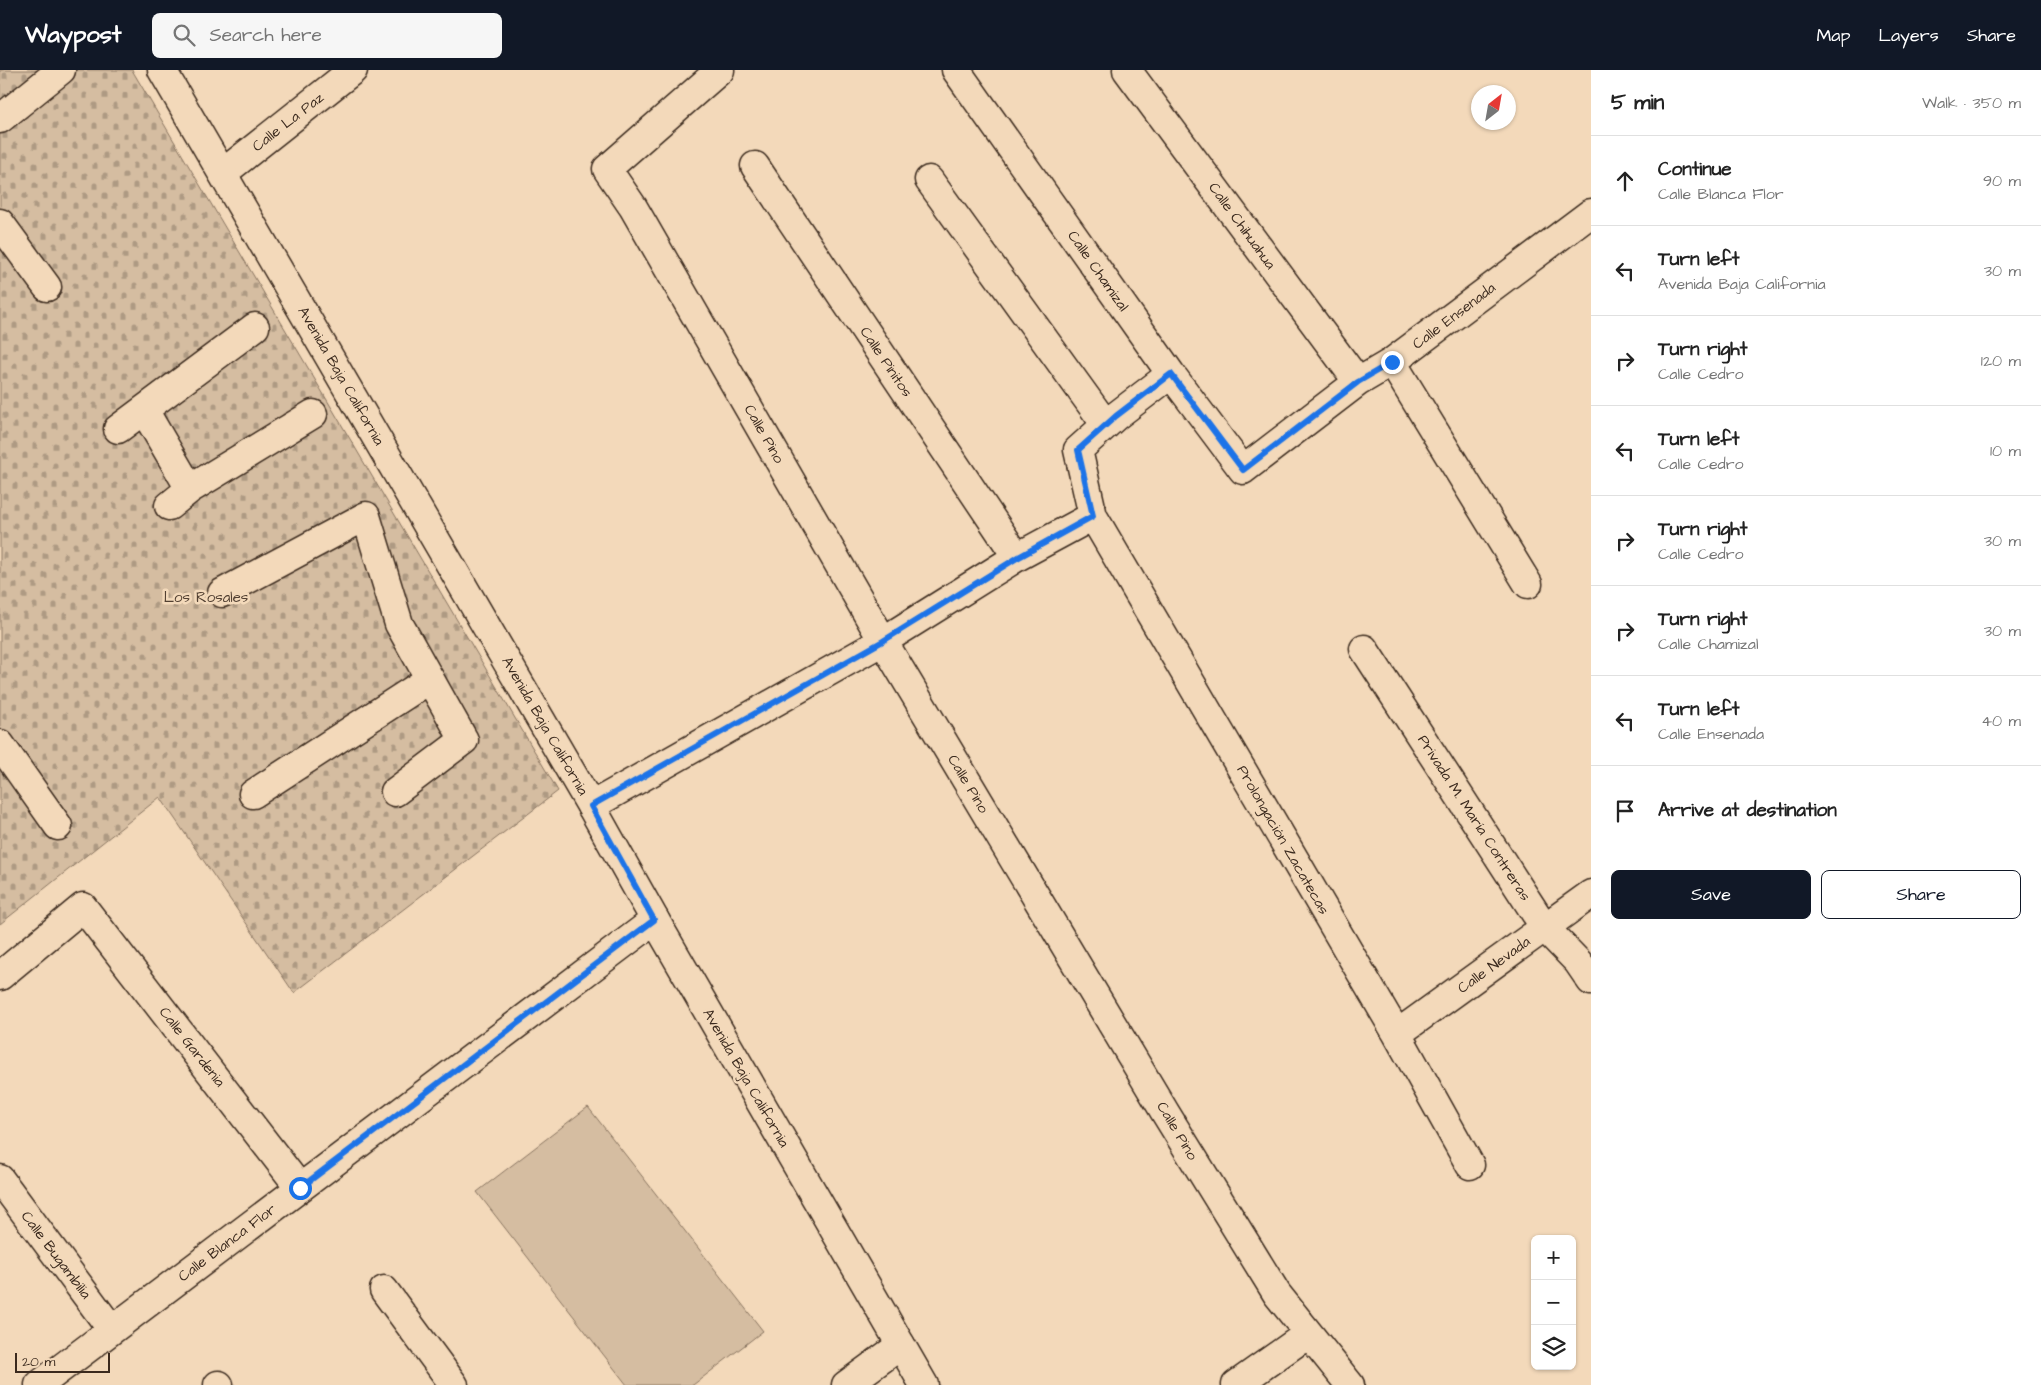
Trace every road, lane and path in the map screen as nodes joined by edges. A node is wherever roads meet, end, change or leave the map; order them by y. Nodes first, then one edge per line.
1 (61, 70) edge
2 (162, 70) edge
3 (353, 70) edge
4 (720, 70) edge
5 (956, 70) edge
6 (1127, 70) edge
7 (0, 119) edge
8 (755, 166) dead end
9 (223, 173) junction
10 (929, 180) dead end
11 (1591, 213) edge
12 (0, 224) edge
13 (47, 287) dead end
14 (255, 327) dead end
15 (1392, 362) junction
16 (1171, 374) junction
17 (1358, 382) junction
18 (144, 410) junction
19 (313, 414) dead end
20 (1106, 425) junction
21 (118, 429) dead end
22 (1243, 470) joint
23 (190, 489) junction
24 (169, 506) dead end
25 (1093, 516) junction
26 (1017, 558) junction
27 (1528, 584) dead end
28 (222, 593) dead end
29 (883, 641) junction
30 (1364, 649) dead end
31 (430, 679) junction
32 (0, 744) edge
33 (395, 792) dead end
34 (253, 794) dead end
35 (591, 806) junction
36 (58, 826) dead end
37 (1591, 894) edge
38 (654, 920) junction
39 (1546, 928) junction
40 (0, 976) edge
41 (1591, 981) edge
42 (1397, 1034) junction
43 (1470, 1165) dead end
44 (0, 1179) edge
45 (300, 1188) junction
46 (384, 1290) dead end
47 (112, 1330) junction
48 (1308, 1334) junction
49 (901, 1345) junction
50 (39, 1385) edge
51 (454, 1385) edge
52 (846, 1385) edge
53 (924, 1385) edge
54 (1236, 1385) edge
55 (1350, 1385) edge

1 - 7 street
2 - 9 street, Avenida Baja California
3 - 9 street, Calle La Paz
4 - 29 street, Calle Pino
5 - 16 street, Calle Chamizal
6 - 17 street, Calle Chihuahua
8 - 26 street, Calle Pinitos
9 - 35 street, Avenida Baja California
10 - 20 street
11 - 15 street, Calle Ensenada
12 - 13 street
14 - 18 street
15 - 17 street, Calle Ensenada
15 - 27 street
16 - 20 street
16 - 22 street, Calle Chamizal
17 - 22 street, Calle Ensenada
18 - 21 street
18 - 23 street
19 - 23 street
20 - 25 street, Prolongación Zacatecas
23 - 24 street
25 - 26 street
25 - 42 street, Prolongación Zacatecas
26 - 29 street
28 - 31 street
29 - 35 street
29 - 48 street, Calle Pino
30 - 39 street, Privada M. María Contreras
31 - 33 street
31 - 34 street
32 - 36 street
35 - 38 street, Avenida Baja California
37 - 39 street, Calle Nevada
38 - 45 street, Calle Blanca Flor
38 - 49 street, Avenida Baja California
39 - 41 street, Privada M. María Contreras
39 - 42 street, Calle Nevada
40 - 45 street, Calle Gardenia
42 - 43 street, Prolongación Zacatecas
44 - 47 street, Calle Bugambilia
45 - 47 street, Calle Blanca Flor
46 - 51 street
47 - 50 street, Calle Blanca Flor
48 - 54 street
48 - 55 street, Calle Pino
49 - 52 street
49 - 53 street, Avenida Baja California

